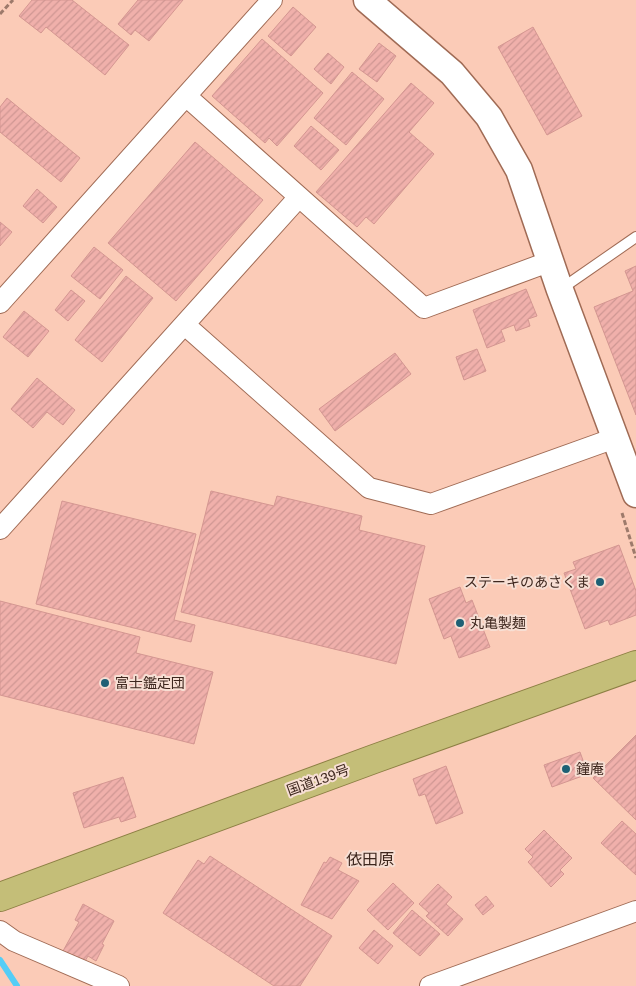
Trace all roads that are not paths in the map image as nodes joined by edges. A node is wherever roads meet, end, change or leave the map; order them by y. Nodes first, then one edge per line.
1 (272, 0) edge
2 (367, 0) edge
3 (186, 96) junction
4 (299, 197) junction
5 (636, 237) edge
6 (551, 261) junction
7 (560, 290) junction
8 (0, 303) edge
9 (185, 325) junction
10 (615, 438) junction
11 (636, 494) edge
12 (0, 529) edge
13 (636, 665) edge
14 (0, 896) edge
15 (636, 912) edge
16 (0, 931) edge
17 (119, 986) edge
18 (430, 986) edge

1 - 3 street
2 - 6 street
3 - 4 street
3 - 8 street
4 - 6 street
4 - 9 street
5 - 7 lane
6 - 7 street
7 - 10 street
9 - 10 street
9 - 12 street
10 - 11 street
13 - 14 highway, 国道139号
15 - 18 street
16 - 17 street

